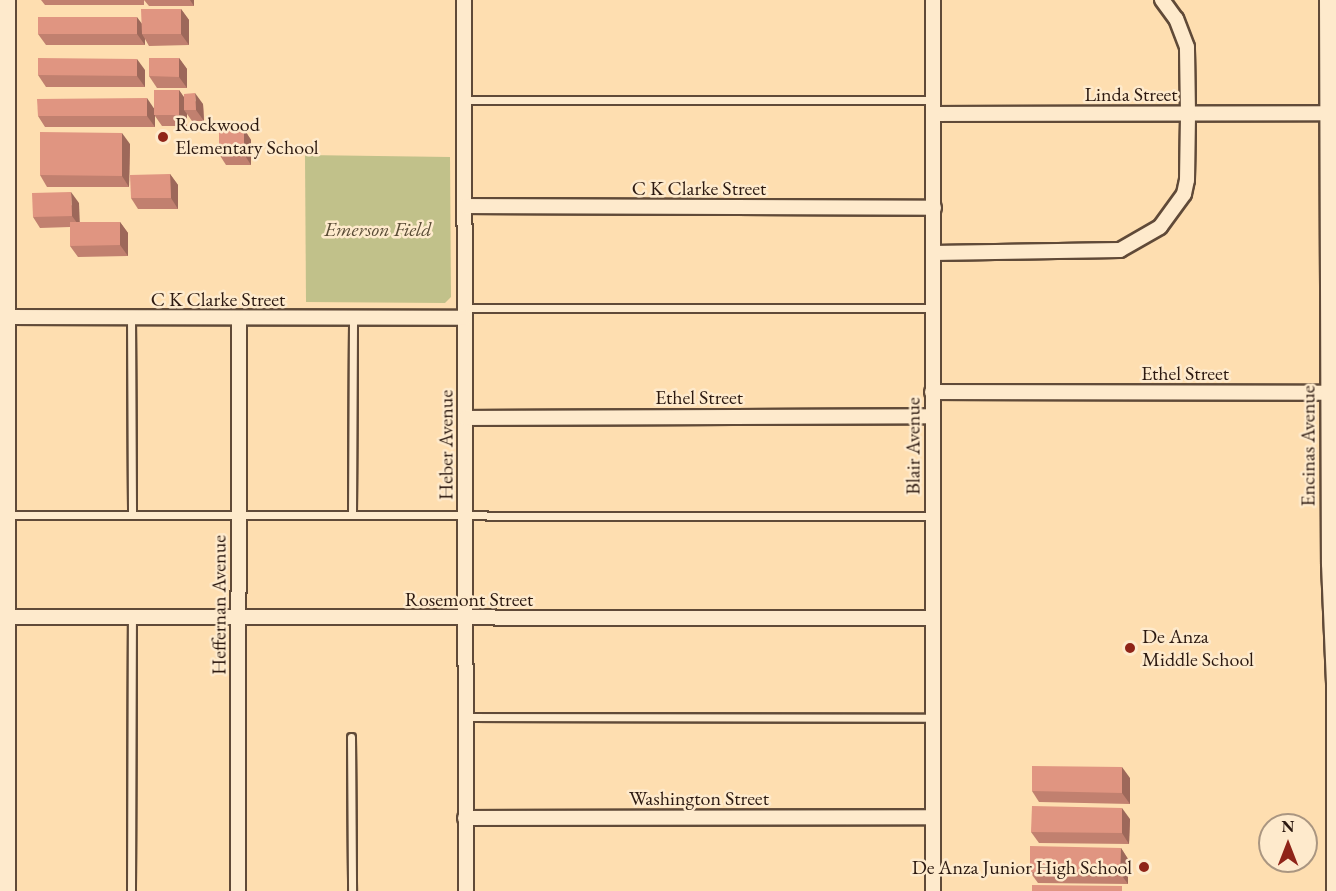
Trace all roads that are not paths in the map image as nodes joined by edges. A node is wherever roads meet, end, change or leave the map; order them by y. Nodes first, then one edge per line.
1 (7, 0) edge
2 (464, 0) edge
3 (933, 0) edge
4 (1162, 0) edge
5 (1331, 7) edge
6 (464, 100) junction
7 (934, 107) junction
8 (4, 109) edge
9 (1188, 113) junction
10 (1328, 113) junction
11 (1332, 184) edge
12 (465, 206) junction
13 (934, 208) junction
14 (933, 253) junction
15 (933, 308) junction
16 (465, 313) junction
17 (7, 317) junction
18 (131, 318) junction
19 (239, 318) junction
20 (353, 318) junction
21 (932, 392) junction
22 (1329, 393) junction
23 (932, 416) junction
24 (466, 418) junction
25 (1333, 441) edge
26 (3, 478) edge
27 (6, 515) junction
28 (132, 516) junction
29 (239, 516) junction
30 (352, 516) junction
31 (465, 516) junction
32 (932, 516) junction
33 (3, 571) edge
34 (6, 617) junction
35 (132, 618) junction
36 (464, 618) junction
37 (933, 618) junction
38 (238, 619) junction
39 (3, 660) edge
40 (1336, 685) edge
41 (465, 717) junction
42 (933, 718) junction
43 (351, 737) dead end
44 (3, 749) edge
45 (933, 817) junction
46 (465, 818) junction
47 (3, 843) edge
48 (7, 891) edge
49 (131, 891) edge
50 (238, 891) edge
51 (352, 891) edge
52 (466, 891) edge
53 (933, 891) edge
54 (1335, 891) edge

1 - 8 street
2 - 6 street, Heber Avenue
3 - 7 street, Blair Avenue
4 - 9 street
5 - 10 street, Encinas Avenue
6 - 7 lane
6 - 12 street, Heber Avenue
7 - 9 street, Linda Street
7 - 13 street, Blair Avenue
8 - 17 street
9 - 10 street, Linda Street
9 - 14 street
10 - 11 street, Encinas Avenue
11 - 22 street, Encinas Avenue
12 - 13 street, C K Clarke Street
12 - 16 street, Heber Avenue
13 - 14 street, Blair Avenue
14 - 15 street, Blair Avenue
15 - 16 lane
15 - 21 street, Blair Avenue
16 - 20 street, C K Clarke Street
16 - 24 street, Heber Avenue
17 - 18 street, C K Clarke Street
17 - 26 street
18 - 19 street, C K Clarke Street
18 - 28 lane
19 - 20 street, C K Clarke Street
19 - 29 street, Heffernan Avenue
20 - 30 lane
21 - 22 street, Ethel Street
21 - 23 street, Blair Avenue
22 - 25 street, Encinas Avenue
23 - 24 street, Ethel Street
23 - 32 street, Blair Avenue
24 - 31 street, Heber Avenue
25 - 40 street, Encinas Avenue
26 - 27 street
27 - 28 lane
27 - 33 street
28 - 29 lane
29 - 30 lane
29 - 38 street, Heffernan Avenue
30 - 31 lane
31 - 32 lane
31 - 36 street, Heber Avenue
32 - 37 street, Blair Avenue
33 - 34 street
34 - 35 street, Rosemont Street
34 - 39 street
35 - 38 street, Rosemont Street
35 - 49 lane
36 - 37 street, Rosemont Street
36 - 38 street, Rosemont Street
36 - 41 street, Heber Avenue
37 - 42 street, Blair Avenue
38 - 50 street, Heffernan Avenue
39 - 44 street
40 - 54 street, Encinas Avenue
41 - 42 lane
41 - 46 street, Heber Avenue
42 - 45 street, Blair Avenue
43 - 51 lane
44 - 47 street
45 - 46 street, Washington Street
45 - 53 street, Blair Avenue
46 - 52 street, Heber Avenue
47 - 48 street

